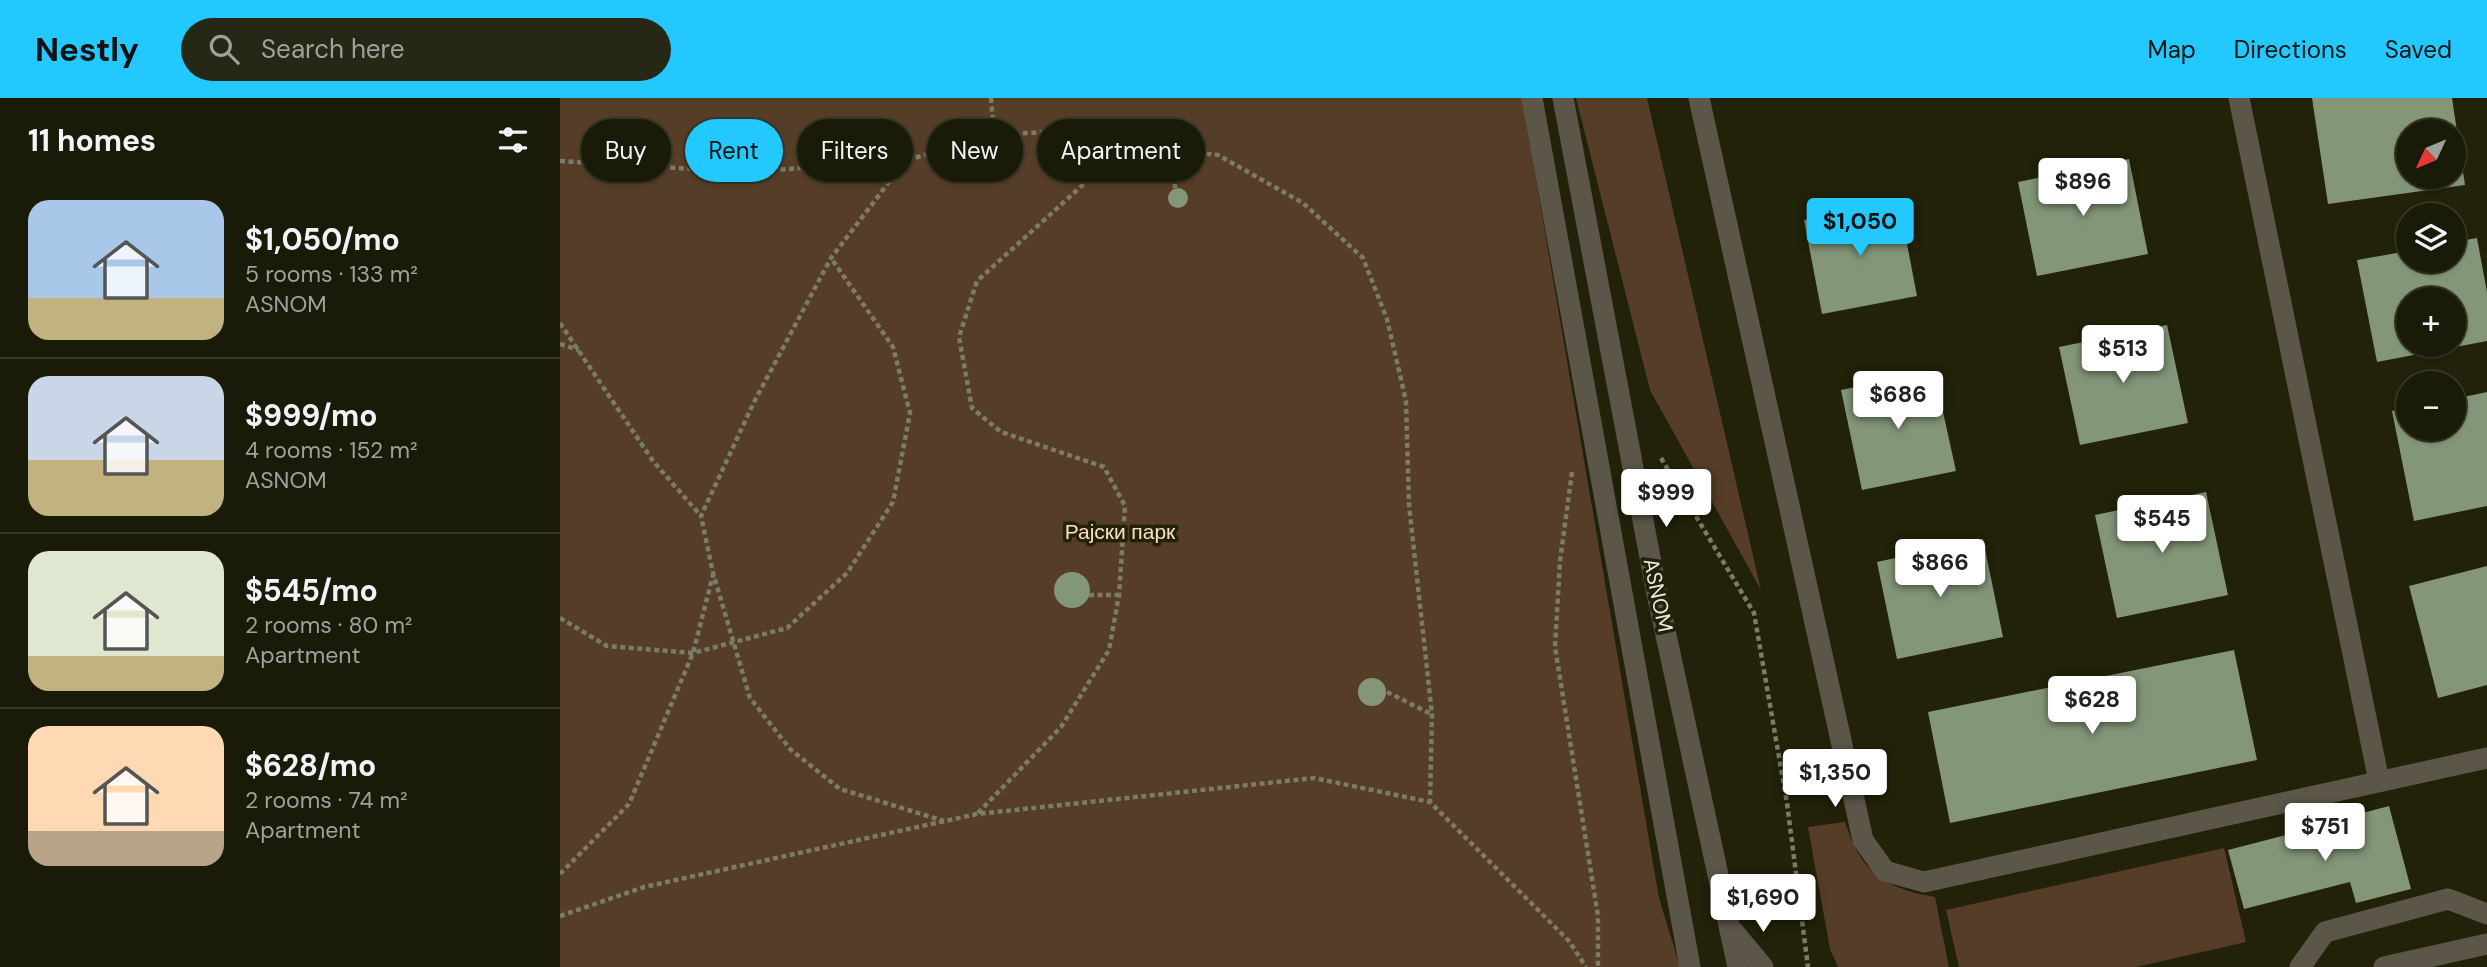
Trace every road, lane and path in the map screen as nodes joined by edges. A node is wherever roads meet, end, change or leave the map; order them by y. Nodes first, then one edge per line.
1 (991, 98) edge
2 (1532, 98) edge
3 (1563, 98) edge
4 (1699, 98) edge
5 (2239, 98) edge
6 (992, 119) edge
7 (1205, 154) edge
8 (560, 161) edge
9 (797, 168) edge
10 (889, 182) edge
11 (1086, 182) edge
12 (1175, 182) edge
13 (1175, 188) dead end
14 (831, 258) junction
15 (560, 323) edge
16 (560, 344) edge
17 (581, 350) junction
18 (1661, 458) dead end
19 (1572, 468) dead end
20 (701, 516) junction
21 (713, 573) junction
22 (1089, 595) dead end
23 (1119, 595) junction
24 (560, 618) edge
25 (733, 643) junction
26 (692, 653) junction
27 (1387, 692) dead end
28 (1432, 714) junction
29 (2487, 758) edge
30 (2379, 781) junction
31 (1430, 802) junction
32 (977, 814) junction
33 (944, 821) junction
34 (560, 874) edge
35 (2487, 914) edge
36 (560, 916) edge
37 (1730, 928) junction
38 (2487, 944) edge
39 (1687, 963) edge
40 (1586, 967) edge
41 (1598, 967) edge
42 (1738, 967) edge
43 (1763, 967) edge
44 (1808, 967) edge
45 (2300, 967) edge
46 (2384, 967) edge

1 - 6 path
2 - 39 street, ASNOM
3 - 37 street, ASNOM
4 - 30 street
5 - 30 street
7 - 28 path
8 - 9 path
10 - 14 path
11 - 23 path
12 - 13 path
14 - 20 path
14 - 25 path
15 - 17 path
16 - 17 path
17 - 20 path
18 - 44 path
19 - 41 path
20 - 21 path
21 - 25 path
21 - 26 path
22 - 23 path
23 - 32 path
24 - 26 path
25 - 26 path
25 - 33 path
26 - 34 path
27 - 28 path
28 - 31 path
29 - 30 street
31 - 32 path
31 - 40 path
32 - 33 path
33 - 36 path
35 - 45 street
37 - 42 street, ASNOM
37 - 43 street
38 - 46 street

